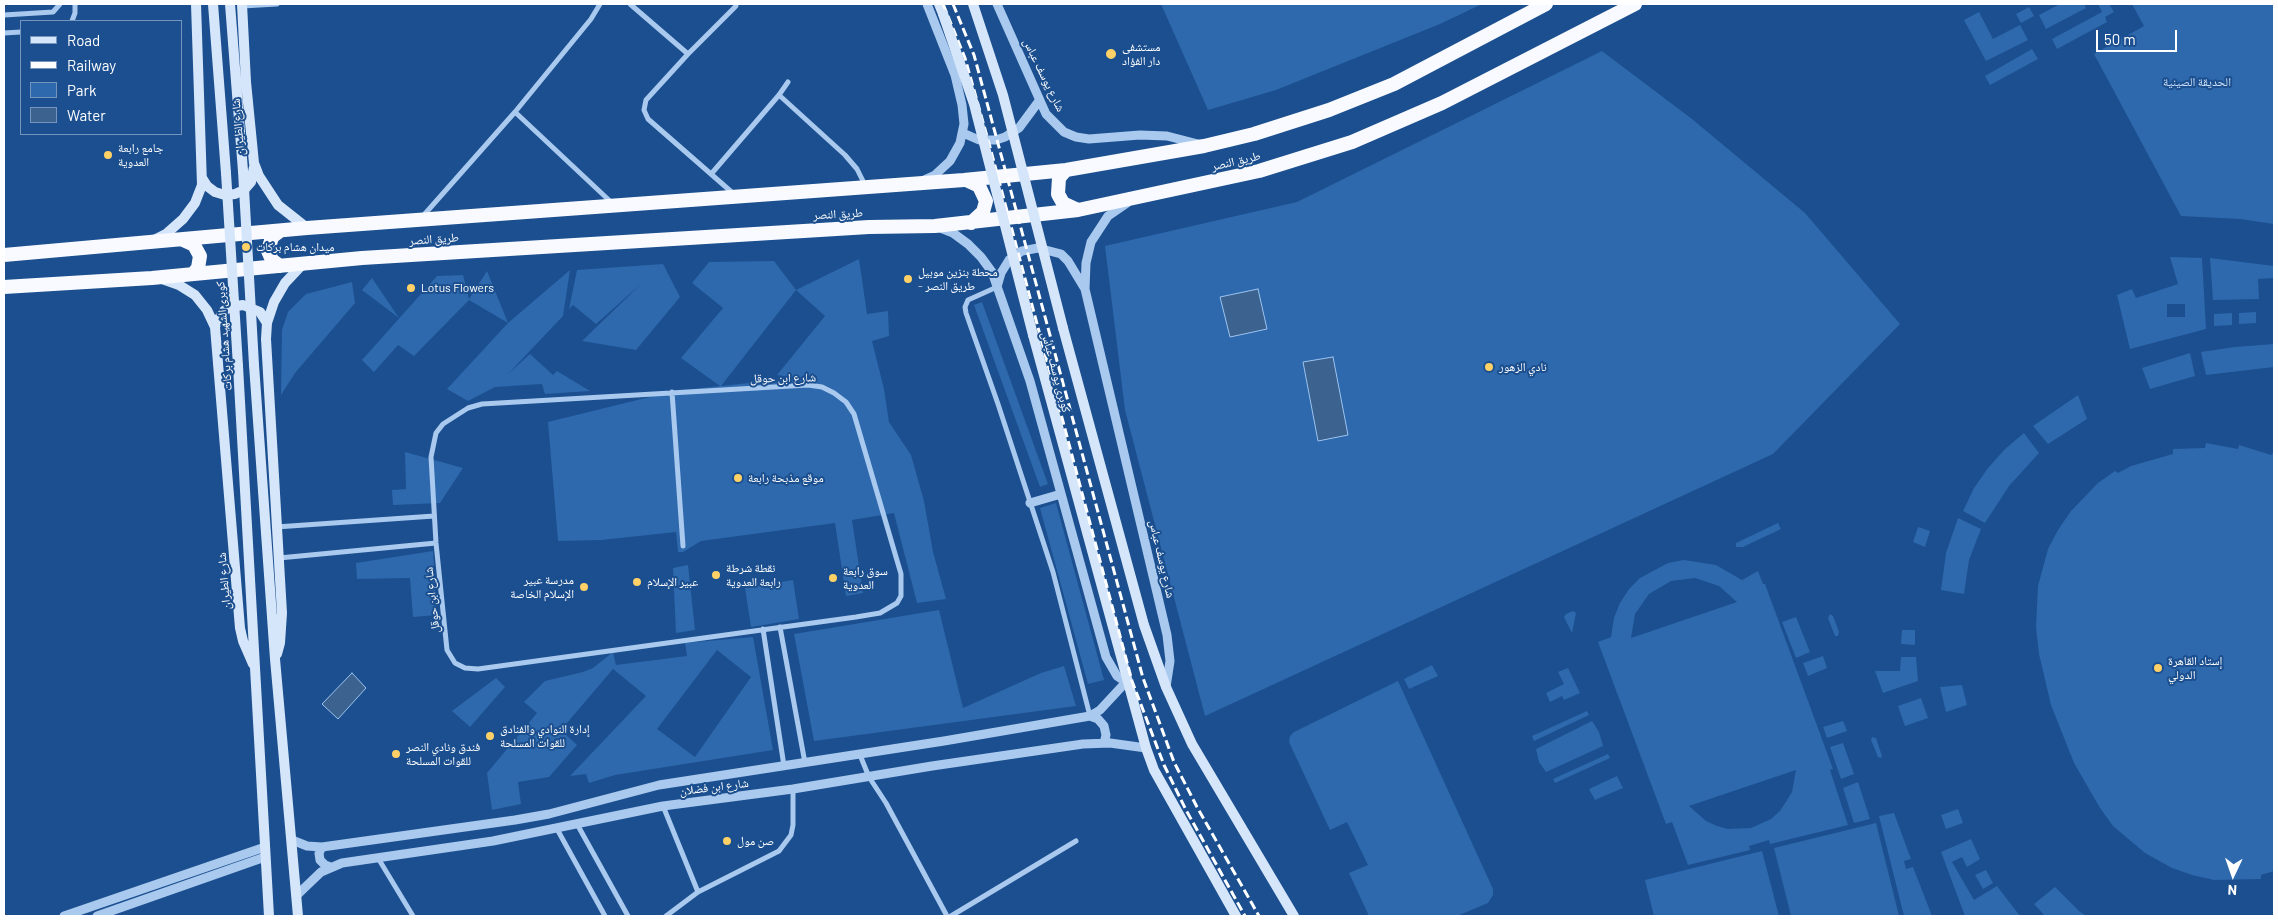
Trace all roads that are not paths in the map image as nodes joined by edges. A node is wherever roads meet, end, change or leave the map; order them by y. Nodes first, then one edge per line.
1 (60, 4) edge
2 (75, 4) edge
3 (196, 4) edge
4 (213, 4) edge
5 (230, 4) edge
6 (277, 4) edge
7 (600, 4) edge
8 (630, 4) edge
9 (927, 4) edge
10 (973, 4) edge
11 (997, 4) edge
12 (1546, 4) edge
13 (1635, 4) edge
14 (242, 5) edge
15 (736, 6) dead end
16 (941, 9) edge
17 (4, 15) edge
18 (72, 20) edge
19 (20, 32) edge
20 (4, 33) edge
21 (688, 54) junction
22 (788, 82) dead end
23 (780, 95) junction
24 (1039, 101) junction
25 (515, 112) junction
26 (963, 133) junction
27 (1204, 146) junction
28 (254, 163) junction
29 (1066, 170) junction
30 (712, 173) junction
31 (202, 178) junction
32 (964, 180) junction
33 (906, 184) junction
34 (866, 188) junction
35 (737, 197) junction
36 (1134, 199) junction
37 (614, 205) junction
38 (1078, 210) junction
39 (419, 220) junction
40 (971, 223) junction
41 (935, 226) junction
42 (307, 228) junction
43 (280, 231) junction
44 (183, 240) junction
45 (140, 244) junction
46 (4, 255) edge
47 (309, 262) junction
48 (280, 266) junction
49 (193, 274) junction
50 (152, 278) junction
51 (4, 287) edge
52 (997, 287) junction
53 (1085, 289) junction
54 (267, 323) junction
55 (215, 327) junction
56 (672, 392) junction
57 (1061, 494) junction
58 (1030, 503) junction
59 (434, 516) junction
60 (276, 527) junction
61 (436, 543) junction
62 (683, 546) dead end
63 (278, 558) junction
64 (780, 627) junction
65 (763, 629) junction
66 (275, 659) junction
67 (255, 667) junction
68 (1126, 682) junction
69 (1166, 687) junction
70 (1090, 716) junction
71 (1104, 743) junction
72 (1146, 748) junction
73 (860, 755) junction
74 (805, 763) junction
75 (784, 766) junction
76 (869, 777) junction
77 (793, 789) junction
78 (663, 806) junction
79 (577, 824) junction
80 (557, 829) junction
81 (292, 840) junction
82 (1076, 841) dead end
83 (322, 847) junction
84 (265, 852) junction
85 (378, 857) junction
86 (207, 866) junction
87 (331, 867) junction
88 (209, 876) junction
89 (698, 892) junction
90 (297, 895) junction
91 (64, 916) edge
92 (97, 916) edge
93 (269, 916) edge
94 (298, 916) edge
95 (413, 916) edge
96 (605, 916) edge
97 (628, 916) edge
98 (666, 916) edge
99 (947, 916) edge
100 (951, 916) edge
101 (1236, 916) edge
102 (1294, 916) edge

1 - 17 street
2 - 18 street
3 - 31 main road
4 - 67 main road, كوبرى الشهيد هشام بركات, bridge
5 - 66 main road, bridge
6 - 14 street
7 - 25 street
8 - 21 street
9 - 26 street
10 - 69 main road, كوبرى يوسف عباس, bridge
11 - 24 street, شارع يوسف عباس
12 - 27 highway, طريق النصر
13 - 36 highway, طريق النصر
14 - 28 main road, شارع الطيران
15 - 21 street
16 - 68 main road, كوبرى يوسف عباس, bridge
19 - 20 street
21 - 30 street
22 - 23 street
23 - 30 street
23 - 34 street
24 - 26 street
24 - 27 street, شارع يوسف عباس
25 - 37 street
25 - 39 street
26 - 33 street
27 - 29 highway, طريق النصر
28 - 31 main road
28 - 42 main road, شارع الطيران
29 - 32 highway, طريق النصر
29 - 38 highway
30 - 35 street
31 - 45 main road
32 - 33 highway, طريق النصر
32 - 40 highway
33 - 34 highway, طريق النصر
34 - 35 highway, طريق النصر
35 - 37 highway, طريق النصر
36 - 38 highway, طريق النصر
36 - 53 street, شارع يوسف عباس
37 - 39 highway, طريق النصر
38 - 40 highway, طريق النصر
39 - 42 highway, طريق النصر
40 - 41 highway, طريق النصر
41 - 47 highway, طريق النصر
41 - 52 street
42 - 43 highway, طريق النصر
43 - 44 highway, طريق النصر
43 - 48 highway
44 - 45 highway, طريق النصر
44 - 49 highway
45 - 46 highway, طريق النصر
47 - 48 highway, طريق النصر
47 - 54 main road
48 - 49 highway, طريق النصر
49 - 50 highway, طريق النصر
50 - 51 highway, طريق النصر
50 - 55 main road, شارع الطيران
52 - 53 street
52 - 57 street
52 - 58 street
53 - 69 street, شارع يوسف عباس
54 - 55 main road
54 - 60 main road
55 - 67 main road, شارع الطيران
56 - 59 street, شارع ابن حوقل
56 - 62 street
56 - 64 street, شارع ابن حوقل
57 - 58 street
57 - 68 street
58 - 70 street
59 - 60 street
59 - 61 street, شارع ابن حوقل
60 - 63 main road
61 - 63 street
61 - 65 street, شارع ابن حوقل
63 - 66 main road
64 - 65 street, شارع ابن حوقل
64 - 74 street
65 - 75 street
66 - 81 main road
67 - 84 main road, شارع الطيران
68 - 70 street, شارع ابن فضلان
68 - 72 main road, كوبرى يوسف عباس
69 - 102 main road
70 - 71 street
70 - 73 street, شارع ابن فضلان
71 - 72 street, شارع ابن فضلان
71 - 76 street, شارع ابن فضلان
72 - 101 main road
73 - 74 street, شارع ابن فضلان
73 - 76 street
74 - 75 street, شارع ابن فضلان
75 - 83 street, شارع ابن فضلان
76 - 77 street, شارع ابن فضلان
76 - 99 street
77 - 78 street, شارع ابن فضلان
77 - 89 street
78 - 79 street, شارع ابن فضلان
78 - 89 street
79 - 80 street, شارع ابن فضلان
79 - 97 street
80 - 85 street, شارع ابن فضلان
80 - 96 street
81 - 83 street, شارع ابن فضلان
81 - 90 main road
82 - 100 street
83 - 87 street
84 - 86 street
84 - 88 street
84 - 93 main road, شارع الطيران
85 - 87 street, شارع ابن فضلان
85 - 95 street
86 - 88 street
86 - 91 street
87 - 90 street, شارع ابن فضلان
88 - 92 street
89 - 98 street
90 - 94 main road

